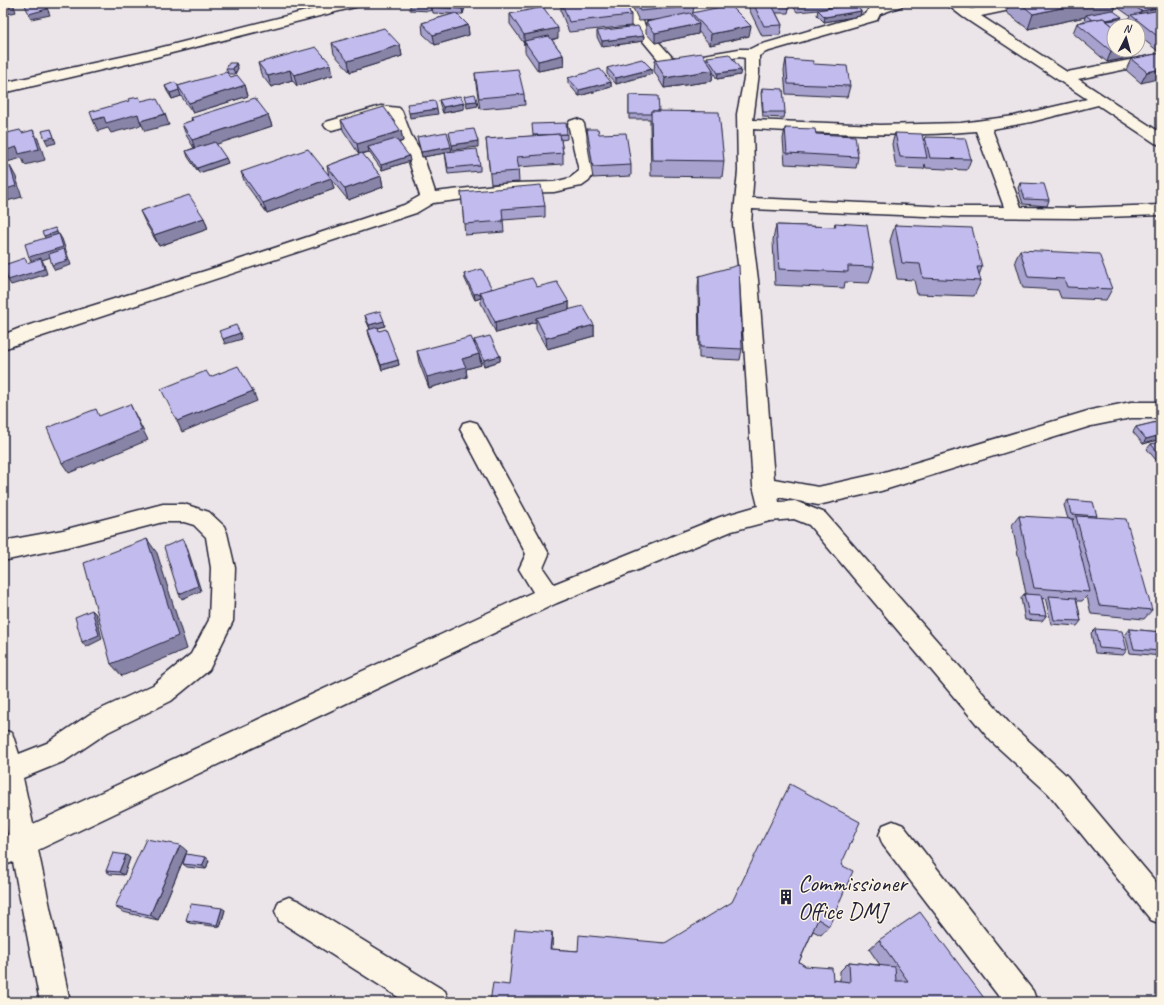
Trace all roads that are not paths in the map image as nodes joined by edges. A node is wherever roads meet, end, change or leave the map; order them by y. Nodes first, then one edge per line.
1 (354, 3) edge
2 (628, 3) edge
3 (898, 3) edge
4 (952, 3) edge
5 (1024, 3) edge
6 (968, 14) junction
7 (752, 54) junction
8 (1161, 58) edge
9 (1064, 77) junction
10 (3, 88) edge
11 (1100, 100) junction
12 (576, 124) dead end
13 (745, 124) junction
14 (332, 125) dead end
15 (982, 125) junction
16 (1161, 140) edge
17 (429, 198) junction
18 (745, 203) junction
19 (1161, 210) edge
20 (1015, 213) junction
21 (3, 342) edge
22 (1161, 410) edge
23 (470, 429) dead end
24 (764, 486) junction
25 (770, 512) junction
26 (3, 551) edge
27 (549, 596) junction
28 (3, 742) edge
29 (9, 771) junction
30 (893, 835) dead end
31 (14, 847) edge
32 (1161, 910) edge
33 (289, 911) dead end
34 (55, 1002) edge
35 (434, 1002) edge
36 (1022, 1002) edge

1 - 10 street
2 - 7 street
3 - 7 street
4 - 6 street
5 - 6 street
6 - 9 street
7 - 13 street
8 - 9 street
9 - 11 street
11 - 15 street
11 - 16 street
12 - 17 street
13 - 15 street
13 - 18 street
14 - 17 street
15 - 20 street
17 - 21 street
18 - 20 street
18 - 24 street
19 - 20 street
22 - 24 street
23 - 27 street
24 - 25 street
25 - 27 street
25 - 32 street
26 - 29 street
27 - 31 street
28 - 29 street
29 - 31 street
30 - 36 street
31 - 34 street
33 - 35 street

